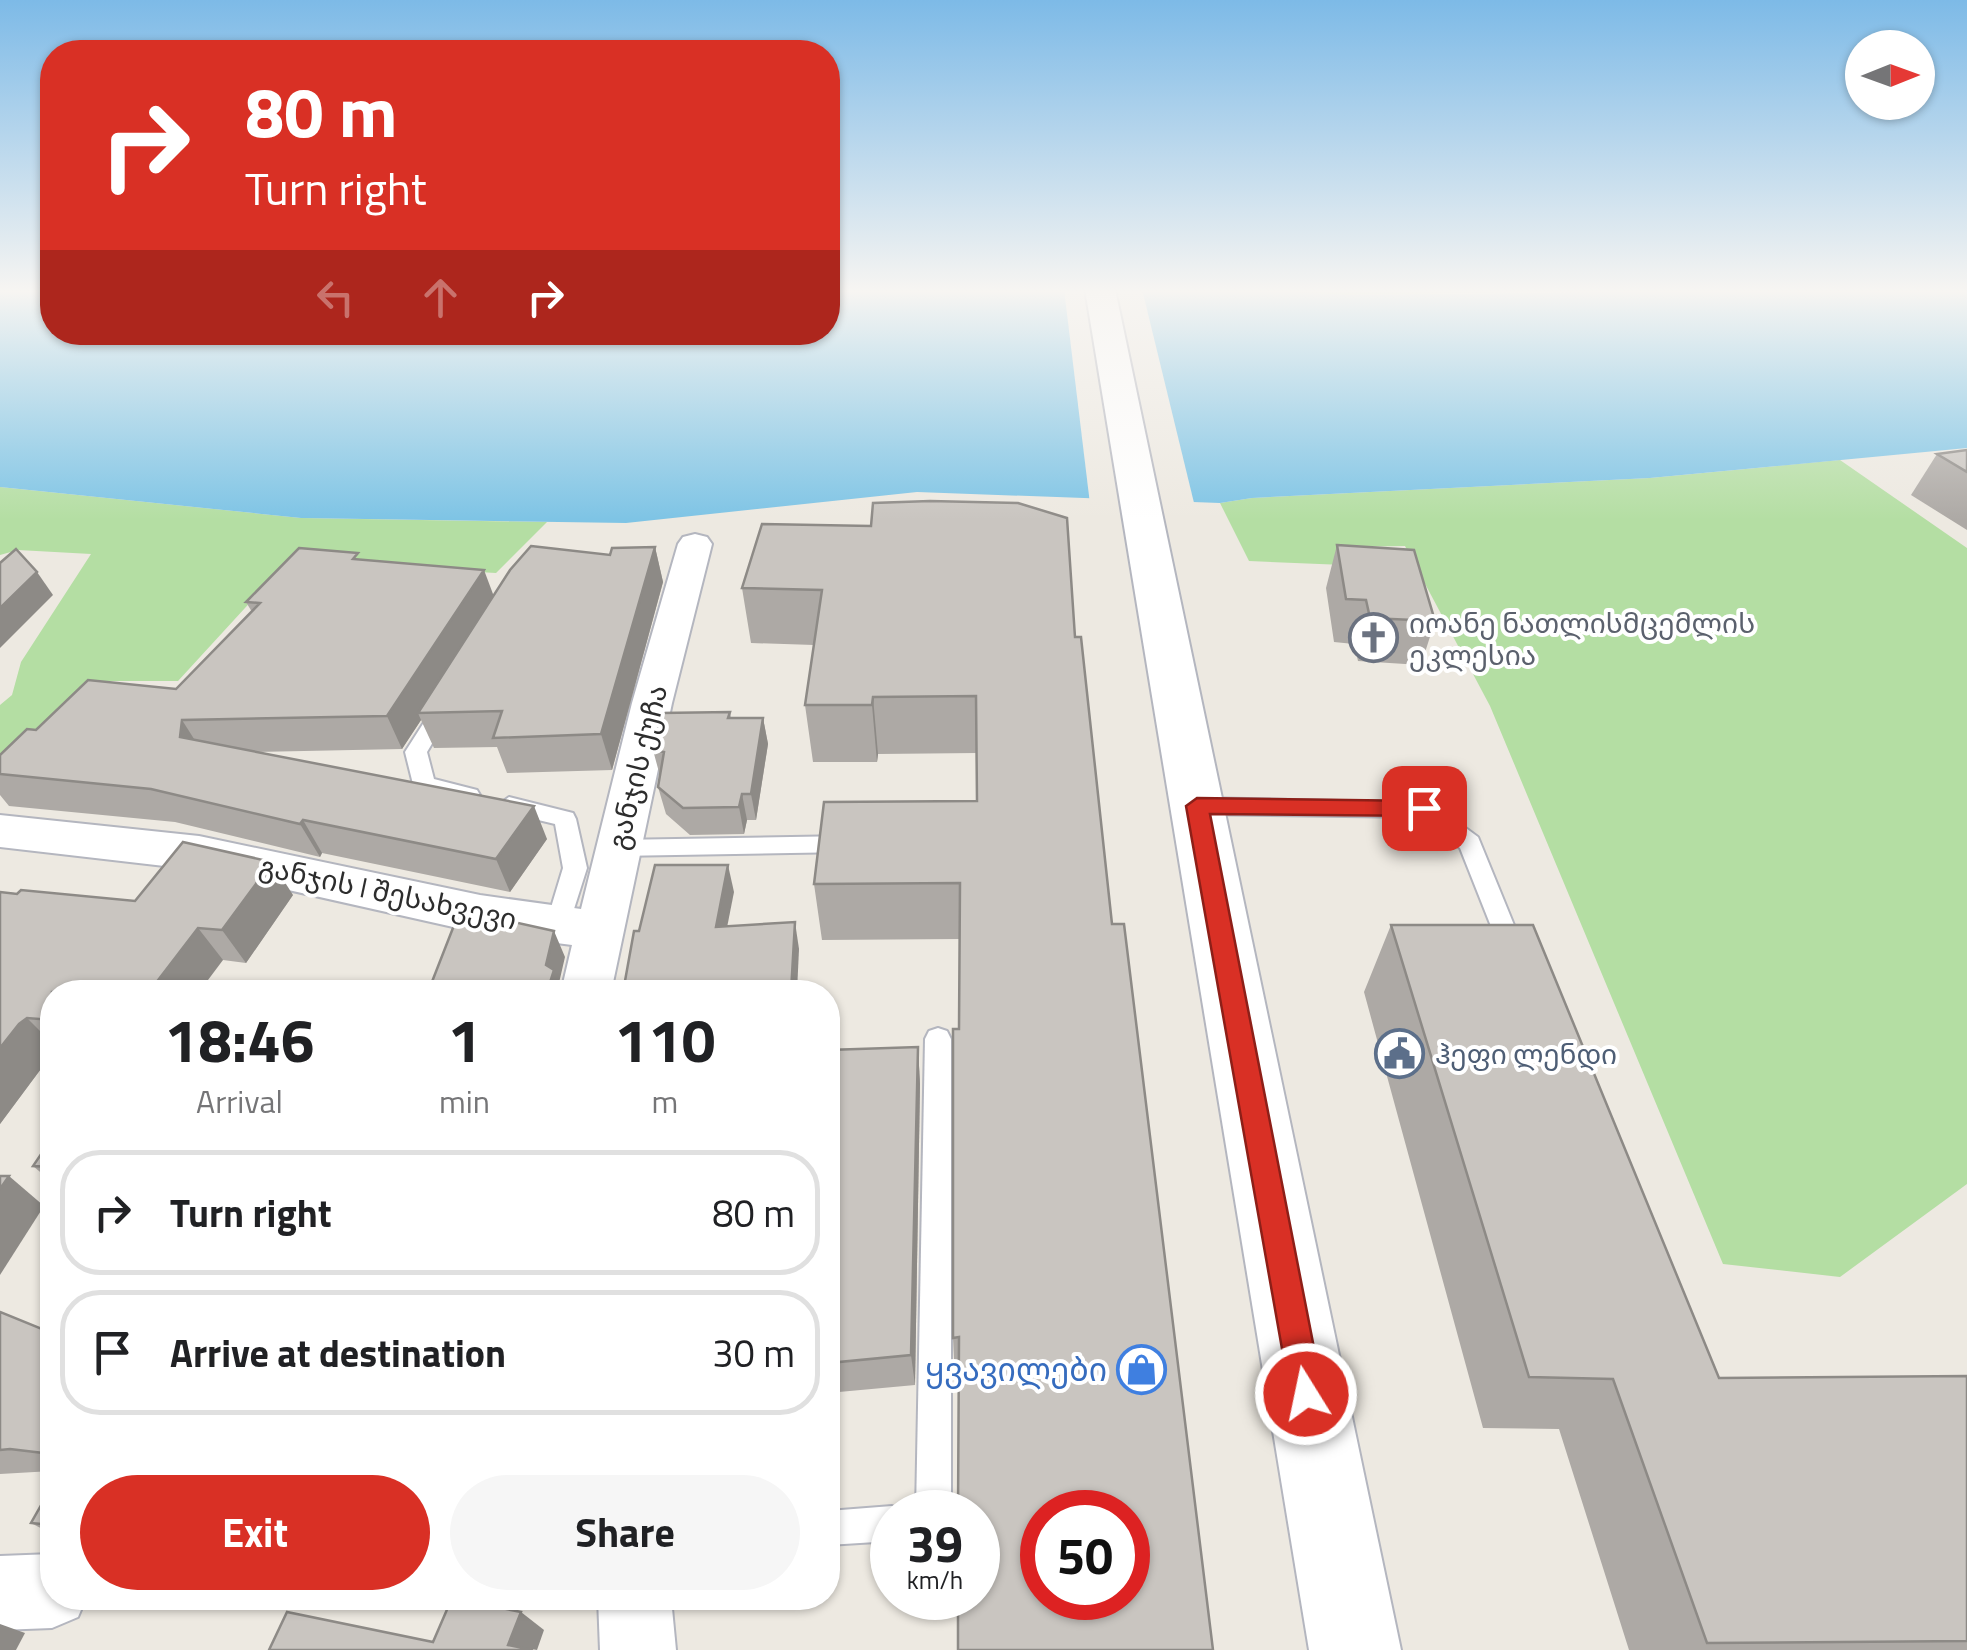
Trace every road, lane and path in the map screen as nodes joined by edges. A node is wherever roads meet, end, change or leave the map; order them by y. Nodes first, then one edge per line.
1 (1115, 366) edge
2 (695, 544) dead end
3 (456, 688) edge
4 (1197, 806) junction
5 (0, 832) edge
6 (865, 844) edge
7 (617, 848) junction
8 (578, 927) junction
9 (1520, 970) edge
10 (585, 980) edge
11 (938, 1039) dead end
12 (933, 1490) edge
13 (870, 1525) edge
14 (840, 1527) edge
15 (40, 1591) edge
16 (0, 1592) edge
17 (636, 1610) edge
18 (638, 1650) edge
19 (1354, 1650) edge

1 - 4 main road
2 - 7 street, განჯის ქუჩა
3 - 8 lane
4 - 9 lane
4 - 19 main road
5 - 8 street, განჯის I შესახვევი
6 - 7 lane
7 - 8 street, განჯის ქუჩა
8 - 10 street, განჯის ქუჩა
11 - 12 lane
13 - 14 lane
15 - 16 street
17 - 18 street

